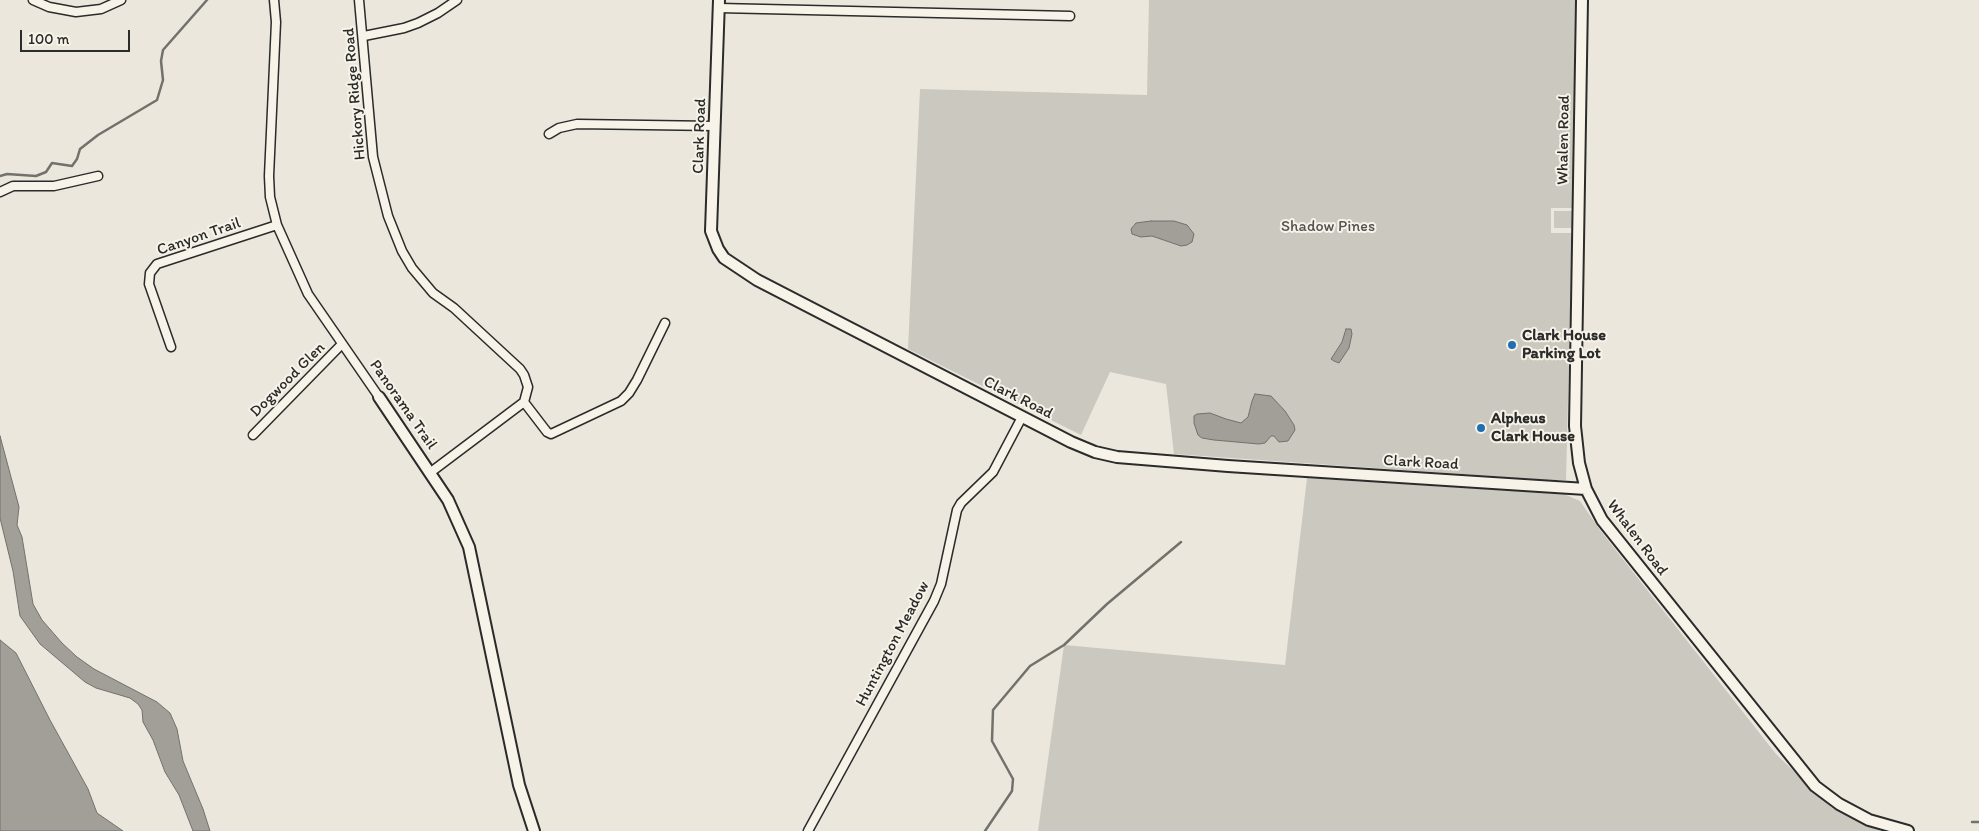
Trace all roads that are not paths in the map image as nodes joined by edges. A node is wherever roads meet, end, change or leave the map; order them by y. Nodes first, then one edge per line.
1 (33, 0) edge
2 (121, 0) edge
3 (274, 0) edge
4 (359, 0) edge
5 (457, 0) edge
6 (1582, 0) edge
7 (719, 4) edge
8 (1070, 16) dead end
9 (364, 36) junction
10 (715, 126) junction
11 (549, 134) dead end
12 (98, 176) dead end
13 (0, 192) edge
14 (277, 225) junction
15 (665, 323) dead end
16 (342, 344) junction
17 (171, 348) dead end
18 (379, 397) joint
19 (524, 402) junction
20 (1022, 417) junction
21 (253, 435) dead end
22 (431, 472) junction
23 (1586, 489) junction
24 (534, 831) edge
25 (808, 831) edge
26 (1908, 831) edge

1 - 2 street
3 - 14 street, Panorama Trail
4 - 9 street, Hickory Ridge Road
5 - 9 street
6 - 23 street, Whalen Road
7 - 8 street
7 - 10 street, Clark Road
9 - 19 street, Hickory Ridge Road
10 - 11 street
10 - 20 street, Clark Road
12 - 13 street
14 - 16 street, Panorama Trail
14 - 17 street, Canyon Trail
15 - 19 street
16 - 18 street, Panorama Trail
16 - 21 street, Dogwood Glen
18 - 22 street, Panorama Trail
19 - 22 street
20 - 23 street, Clark Road
20 - 25 street, Huntington Meadow
22 - 24 street, Panorama Trail
23 - 26 street, Whalen Road

